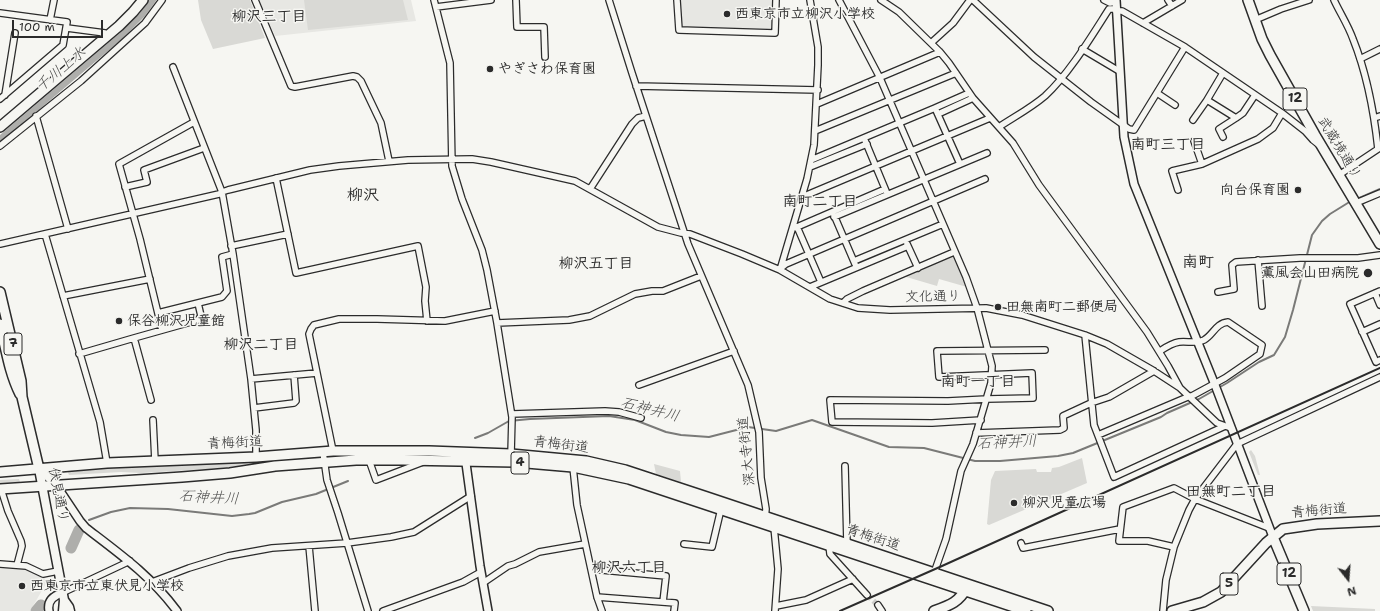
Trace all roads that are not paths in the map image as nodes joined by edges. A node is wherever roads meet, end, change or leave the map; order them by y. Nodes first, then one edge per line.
1 (54, 0) edge
2 (143, 0) edge
3 (162, 0) edge
4 (255, 0) edge
5 (434, 0) edge
6 (490, 0) edge
7 (516, 0) edge
8 (609, 0) edge
9 (677, 0) edge
10 (776, 0) edge
11 (810, 0) edge
12 (839, 0) edge
13 (881, 0) edge
14 (971, 0) edge
15 (1104, 0) edge
16 (1168, 0) edge
17 (1182, 0) edge
18 (1248, 0) edge
19 (1309, 0) edge
20 (1334, 0) edge
21 (1115, 5) edge
22 (1172, 6) junction
23 (436, 7) junction
24 (0, 13) edge
25 (50, 20) junction
26 (1255, 20) junction
27 (1143, 23) junction
28 (66, 28) junction
29 (15, 33) dead end
30 (107, 37) junction
31 (931, 43) junction
32 (1185, 47) junction
33 (1082, 49) junction
34 (1380, 49) edge
35 (940, 52) junction
36 (545, 57) dead end
37 (1360, 59) junction
38 (172, 66) dead end
39 (1119, 71) junction
40 (956, 73) junction
41 (1223, 73) junction
42 (880, 78) junction
43 (1061, 78) junction
44 (636, 86) junction
45 (818, 90) junction
46 (969, 93) junction
47 (1157, 94) junction
48 (1255, 95) junction
49 (2, 97) edge
50 (973, 98) junction
51 (1206, 100) junction
52 (890, 101) junction
53 (817, 104) junction
54 (1175, 105) dead end
55 (936, 111) junction
56 (1282, 113) junction
57 (36, 116) junction
58 (646, 116) junction
59 (1377, 117) edge
60 (990, 118) junction
61 (1236, 118) junction
62 (1194, 120) dead end
63 (194, 122) junction
64 (899, 123) junction
65 (1123, 125) junction
66 (0, 127) edge
67 (998, 127) junction
68 (815, 132) junction
69 (948, 136) junction
70 (1223, 137) dead end
71 (864, 138) junction
72 (1194, 141) dead end
73 (867, 144) junction
74 (0, 146) edge
75 (1322, 146) junction
76 (204, 148) junction
77 (911, 151) junction
78 (986, 153) dead end
79 (451, 159) junction
80 (811, 160) junction
81 (389, 161) junction
82 (960, 164) junction
83 (1202, 164) junction
84 (876, 166) junction
85 (810, 167) junction
86 (1339, 175) junction
87 (276, 178) junction
88 (923, 179) junction
89 (985, 179) dead end
90 (125, 187) junction
91 (590, 189) junction
92 (1178, 190) dead end
93 (222, 192) junction
94 (887, 192) junction
95 (1380, 194) edge
96 (802, 197) junction
97 (1354, 199) junction
98 (933, 202) junction
99 (832, 211) junction
100 (133, 214) junction
101 (834, 218) junction
102 (943, 224) junction
103 (795, 226) junction
104 (68, 229) junction
105 (684, 233) junction
106 (45, 234) junction
107 (288, 234) junction
108 (844, 240) junction
109 (905, 240) junction
110 (0, 244) edge
111 (1380, 244) edge
112 (231, 246) junction
113 (908, 246) junction
114 (954, 252) junction
115 (233, 254) junction
116 (808, 255) junction
117 (1380, 255) edge
118 (1258, 260) junction
119 (854, 261) junction
120 (856, 268) junction
121 (918, 268) junction
122 (780, 270) junction
123 (701, 276) junction
124 (150, 278) junction
125 (821, 282) junction
126 (810, 287) junction
127 (0, 292) edge
128 (1218, 292) dead end
129 (1378, 292) edge
130 (62, 296) junction
131 (198, 303) junction
132 (844, 303) junction
133 (1380, 305) edge
134 (1262, 306) dead end
135 (977, 308) junction
136 (495, 311) junction
137 (158, 313) junction
138 (427, 321) junction
139 (497, 323) junction
140 (0, 324) edge
141 (1380, 324) edge
142 (162, 330) junction
143 (1362, 332) junction
144 (1085, 335) junction
145 (134, 338) junction
146 (1198, 343) junction
147 (988, 350) junction
148 (1045, 350) dead end
149 (734, 351) junction
150 (1160, 352) junction
151 (79, 354) junction
152 (1380, 360) edge
153 (1154, 371) junction
154 (317, 373) junction
155 (992, 374) junction
156 (294, 375) junction
157 (1380, 377) edge
158 (251, 379) junction
159 (1214, 384) junction
160 (639, 385) dead end
161 (1180, 388) junction
162 (22, 397) junction
163 (1191, 397) junction
164 (987, 399) junction
165 (151, 400) dead end
166 (1091, 403) junction
167 (254, 408) junction
168 (512, 416) junction
169 (641, 418) dead end
170 (153, 420) dead end
171 (981, 420) junction
172 (1228, 427) junction
173 (976, 433) junction
174 (1098, 435) junction
175 (1237, 444) junction
176 (328, 451) junction
177 (511, 454) junction
178 (256, 457) junction
179 (465, 457) junction
180 (429, 460) junction
181 (155, 461) junction
182 (324, 462) junction
183 (107, 463) junction
184 (370, 464) junction
185 (845, 466) dead end
186 (573, 467) junction
187 (39, 468) junction
188 (0, 472) edge
189 (56, 485) junction
190 (42, 486) junction
191 (0, 489) edge
192 (471, 496) junction
193 (1195, 499) junction
194 (721, 509) junction
195 (764, 520) junction
196 (1380, 521) edge
197 (774, 527) junction
198 (1269, 528) junction
199 (1120, 529) junction
200 (1273, 537) junction
201 (347, 543) junction
202 (585, 544) junction
203 (684, 544) dead end
204 (847, 544) junction
205 (1021, 544) dead end
206 (828, 545) junction
207 (309, 546) junction
208 (1174, 546) junction
209 (130, 561) junction
210 (0, 564) edge
211 (17, 565) junction
212 (56, 569) junction
213 (591, 569) junction
214 (481, 572) junction
215 (934, 573) junction
216 (853, 579) junction
217 (152, 582) junction
218 (482, 583) junction
219 (967, 588) junction
220 (61, 594) junction
221 (867, 595) tunnel mouth
222 (597, 597) junction
223 (663, 602) junction
224 (878, 605) tunnel mouth
225 (776, 608) edge
226 (49, 611) edge
227 (63, 611) edge
228 (70, 611) edge
229 (177, 611) edge
230 (315, 611) edge
231 (368, 611) edge
232 (383, 611) edge
233 (488, 611) edge
234 (602, 611) edge
235 (674, 611) edge
236 (882, 611) edge
237 (934, 611) edge
238 (1026, 611) edge
239 (1048, 611) edge
240 (1163, 611) edge
241 (1172, 611) edge
242 (1304, 611) edge

1 - 25 street
2 - 30 main road
3 - 57 street
4 - 81 street
5 - 23 street
6 - 23 street
7 - 36 street
8 - 44 street
9 - 10 street
11 - 45 street
12 - 42 street
13 - 31 street
14 - 31 street
14 - 43 street
15 - 21 street
16 - 22 street
17 - 22 street
18 - 26 main road, 武蔵境通り / 12
19 - 26 street
20 - 37 street
21 - 27 street
21 - 33 street
21 - 39 street
22 - 27 street
23 - 79 street
24 - 25 street
25 - 28 street
26 - 75 main road, 武蔵境通り / 12
27 - 32 street
28 - 30 street
28 - 49 street
29 - 49 street
30 - 66 main road
31 - 35 street
32 - 41 street
32 - 47 street
33 - 39 street
33 - 43 street
34 - 37 street
35 - 40 street
35 - 42 street
37 - 59 street
38 - 63 street
39 - 65 street
40 - 46 street
40 - 52 street
41 - 48 street
41 - 51 street
42 - 52 street
42 - 53 street
43 - 65 street
43 - 67 street
44 - 45 street
44 - 58 street
45 - 53 street
46 - 50 street
46 - 55 street
47 - 54 street
47 - 65 street
48 - 56 street
48 - 61 street
50 - 55 street
50 - 60 street
51 - 61 street
51 - 62 street
52 - 64 street
52 - 68 street
53 - 68 street
55 - 64 street
55 - 69 street
56 - 75 street
56 - 83 street
57 - 74 street
57 - 104 street
58 - 91 street
58 - 105 street
59 - 86 street
60 - 67 street
60 - 69 street
61 - 70 street
63 - 76 street
63 - 90 street
64 - 71 street
64 - 77 street
65 - 146 street
67 - 150 street
68 - 80 street
69 - 77 street
69 - 82 street
71 - 73 street
71 - 80 street
72 - 83 street
73 - 84 street
73 - 85 street
75 - 86 main road, 武蔵境通り / 12
76 - 90 street
76 - 93 street
77 - 84 street
77 - 88 street
78 - 82 street
79 - 81 street, 文化通り
79 - 91 street, 文化通り
79 - 136 street
80 - 85 street
81 - 87 street, 文化通り
82 - 88 street
83 - 92 street
84 - 94 street
84 - 96 street
85 - 96 street
86 - 97 main road, 武蔵境通り / 12
87 - 93 street, 文化通り
87 - 107 street
88 - 94 street
88 - 98 street
89 - 98 street
90 - 100 street
91 - 105 street, 文化通り
93 - 100 street, 文化通り
93 - 112 street
94 - 99 street
94 - 101 street
95 - 97 street
96 - 103 street
97 - 111 main road, 武蔵境通り / 12
98 - 102 street
98 - 108 street
99 - 101 street
99 - 103 street
100 - 104 street, 文化通り
100 - 124 street
101 - 108 street
102 - 109 street
102 - 114 street
103 - 116 street
103 - 122 street
104 - 106 street, 文化通り
105 - 122 street, 文化通り
105 - 123 street
106 - 110 street, 文化通り
106 - 130 street
107 - 112 street
107 - 138 street
108 - 116 street
108 - 119 street
109 - 113 street
109 - 119 street
112 - 115 street
113 - 120 street
113 - 121 street
114 - 121 street
114 - 135 street
115 - 131 street
115 - 158 street
116 - 122 street
116 - 125 street
117 - 118 street
118 - 128 street
118 - 134 street
119 - 120 street
120 - 125 street
121 - 132 street
122 - 126 street, 文化通り
123 - 139 street
123 - 149 street, 深大寺街道
124 - 130 street
124 - 137 street
125 - 126 street
126 - 132 street, 文化通り
127 - 162 main road, 伏見通り / 7
129 - 133 street
129 - 143 street
130 - 151 street
131 - 137 street
131 - 142 street
132 - 135 street, 文化通り
135 - 144 street, 文化通り
135 - 147 street
136 - 138 street
136 - 139 street
137 - 142 street
138 - 154 street
139 - 168 street
140 - 162 main road, 伏見通り / 7
141 - 143 street
142 - 145 street
143 - 152 street
144 - 153 street, 文化通り
144 - 166 street
145 - 151 street
145 - 165 street
146 - 150 street
146 - 159 street
146 - 159 street
147 - 148 street
147 - 155 street
147 - 155 street
149 - 160 street
149 - 195 street, 深大寺街道
150 - 161 street
151 - 183 street
153 - 161 street, 文化通り
153 - 166 street
154 - 156 street
154 - 176 street
155 - 164 street
155 - 164 street
156 - 158 street
156 - 167 street
157 - 175 street
158 - 167 street
159 - 163 street
159 - 172 street
161 - 163 street, 文化通り
162 - 187 main road, 伏見通り / 7
163 - 172 street, 文化通り
163 - 174 street
164 - 171 street
164 - 171 street
166 - 173 street
166 - 174 street
167 - 178 street
168 - 169 street
168 - 177 street
170 - 181 street
171 - 173 street
172 - 174 street
172 - 175 street
173 - 215 street
175 - 193 street
175 - 198 street
176 - 178 main road, 青梅街道 / 4
176 - 179 main road, 青梅街道 / 4
176 - 182 street
177 - 179 main road, 青梅街道 / 4
177 - 195 main road, 青梅街道 / 4
178 - 181 main road, 青梅街道 / 4
179 - 180 main road, 青梅街道 / 4
179 - 186 main road, 青梅街道 / 4
179 - 192 street
180 - 184 main road, 青梅街道 / 4
180 - 184 street
181 - 183 main road, 青梅街道 / 4
182 - 184 main road, 青梅街道 / 4
182 - 189 main road, 青梅街道 / 4
182 - 201 street
183 - 187 main road, 青梅街道 / 4
185 - 204 street
186 - 194 main road, 青梅街道 / 4
186 - 202 street
187 - 188 main road, 青梅街道 / 4
187 - 189 street
187 - 190 main road, 伏見通り
189 - 190 main road, 青梅街道 / 4
189 - 209 street
190 - 191 main road, 青梅街道 / 4
190 - 212 main road, 伏見通り
191 - 211 street
192 - 201 street
192 - 214 street
193 - 198 street
193 - 199 street
193 - 208 street
194 - 195 main road, 青梅街道 / 4
194 - 203 street
195 - 197 main road, 青梅街道 / 4
195 - 204 main road, 青梅街道 / 4
196 - 200 main road, 青梅街道 / 5
197 - 206 main road, 青梅街道 / 4
197 - 225 street
198 - 200 street
199 - 205 street
199 - 208 street
200 - 241 main road, 青梅街道 / 5
200 - 242 main road, 12
201 - 207 street
201 - 231 street
202 - 213 street
202 - 218 street
204 - 215 main road, 青梅街道 / 4
206 - 216 street
206 - 219 main road, 青梅街道 / 4
207 - 217 street
207 - 230 street
208 - 240 street
209 - 217 street
209 - 220 street
210 - 211 street
211 - 212 street
212 - 220 main road, 伏見通り
213 - 222 street
213 - 223 street
214 - 218 street
214 - 232 street
215 - 219 main road, 青梅街道 / 4
216 - 221 street
216 - 225 street
217 - 229 street
218 - 233 street
219 - 237 main road
219 - 238 main road, 青梅街道 / 4
219 - 239 main road, 青梅街道 / 4
220 - 226 street
220 - 227 main road, 伏見通り
220 - 228 main road, 伏見通り
222 - 223 street
222 - 234 street
223 - 235 street
224 - 236 street

